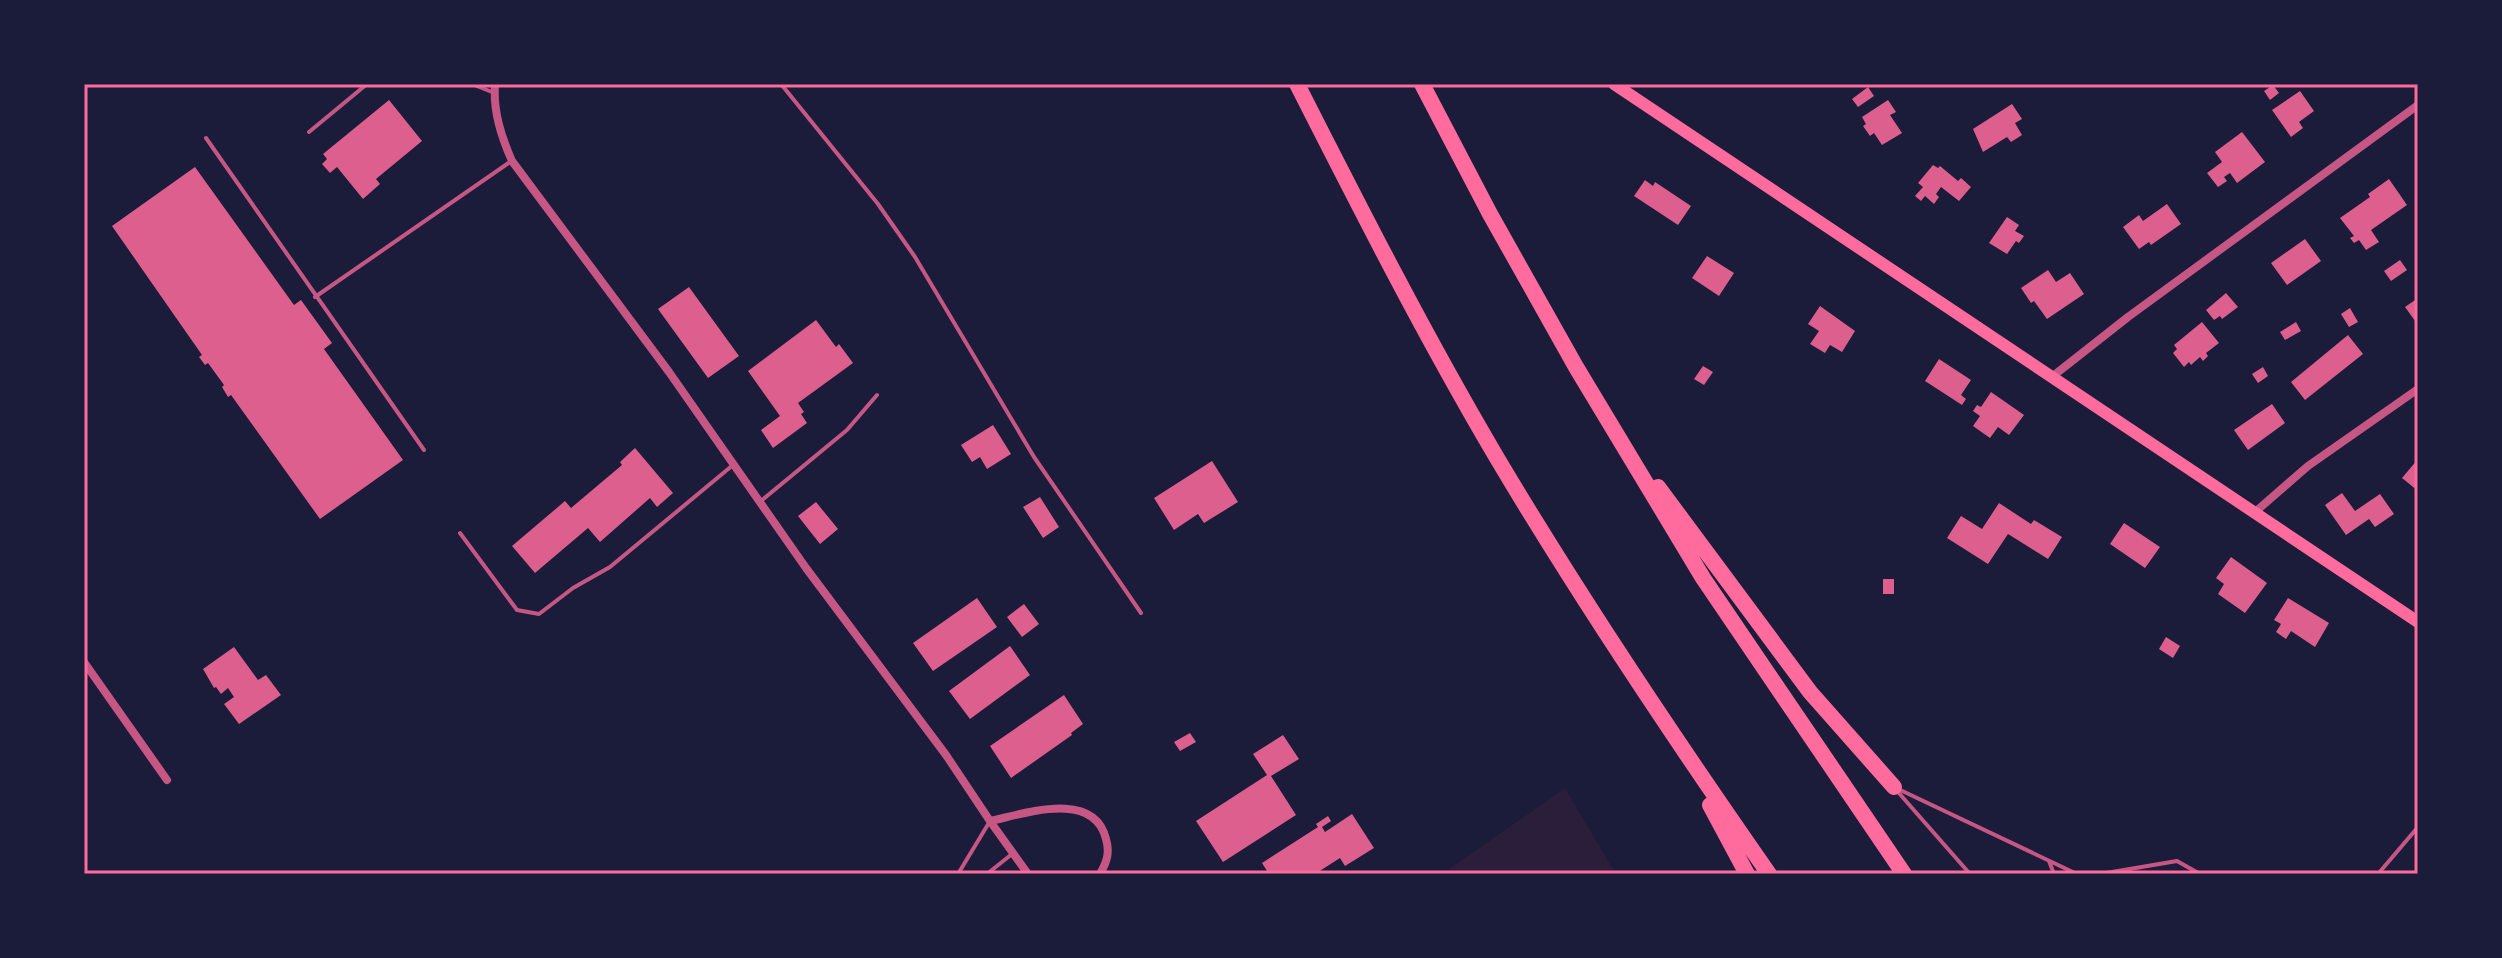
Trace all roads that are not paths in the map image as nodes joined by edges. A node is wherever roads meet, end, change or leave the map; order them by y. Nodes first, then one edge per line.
1 (367, 84) edge
2 (472, 84) edge
3 (781, 84) edge
4 (1297, 84) edge
5 (1422, 84) edge
6 (1614, 84) edge
7 (495, 88) edge
8 (2418, 105) edge
9 (309, 132) dead end
10 (206, 138) dead end
11 (512, 161) junction
12 (315, 297) junction
13 (2053, 376) junction
14 (2418, 389) edge
15 (877, 395) dead end
16 (1596, 401) junction
17 (424, 450) dead end
18 (733, 465) junction
19 (759, 502) junction
20 (2254, 513) junction
21 (460, 533) dead end
22 (1141, 613) dead end
23 (2418, 622) edge
24 (84, 662) edge
25 (1680, 746) junction
26 (167, 780) dead end
27 (1894, 787) junction
28 (990, 821) junction
29 (2418, 827) edge
30 (1012, 854) junction
31 (2049, 861) junction
32 (958, 874) edge
33 (987, 874) edge
34 (1028, 874) edge
35 (1100, 874) edge
36 (1747, 874) edge
37 (1769, 874) edge
38 (1904, 874) edge
39 (1970, 874) edge
40 (2054, 874) edge
41 (2077, 874) edge
42 (2100, 874) edge
43 (2200, 874) edge
44 (2378, 874) edge

1 - 9 lane
2 - 7 lane
3 - 22 lane
4 - 25 highway
5 - 16 highway
6 - 13 main road
7 - 11 street
8 - 13 street
10 - 12 lane
11 - 12 lane
11 - 18 street
12 - 17 lane
13 - 20 main road
14 - 20 street
15 - 19 lane
16 - 27 highway
16 - 38 highway
18 - 19 street
18 - 21 lane
19 - 28 street
20 - 23 main road
24 - 26 street
25 - 36 highway
25 - 37 highway
27 - 31 lane
27 - 39 lane
28 - 30 street
28 - 32 lane
28 - 35 street
29 - 44 lane
30 - 33 lane
30 - 34 street
31 - 40 lane
31 - 41 lane
42 - 43 lane

